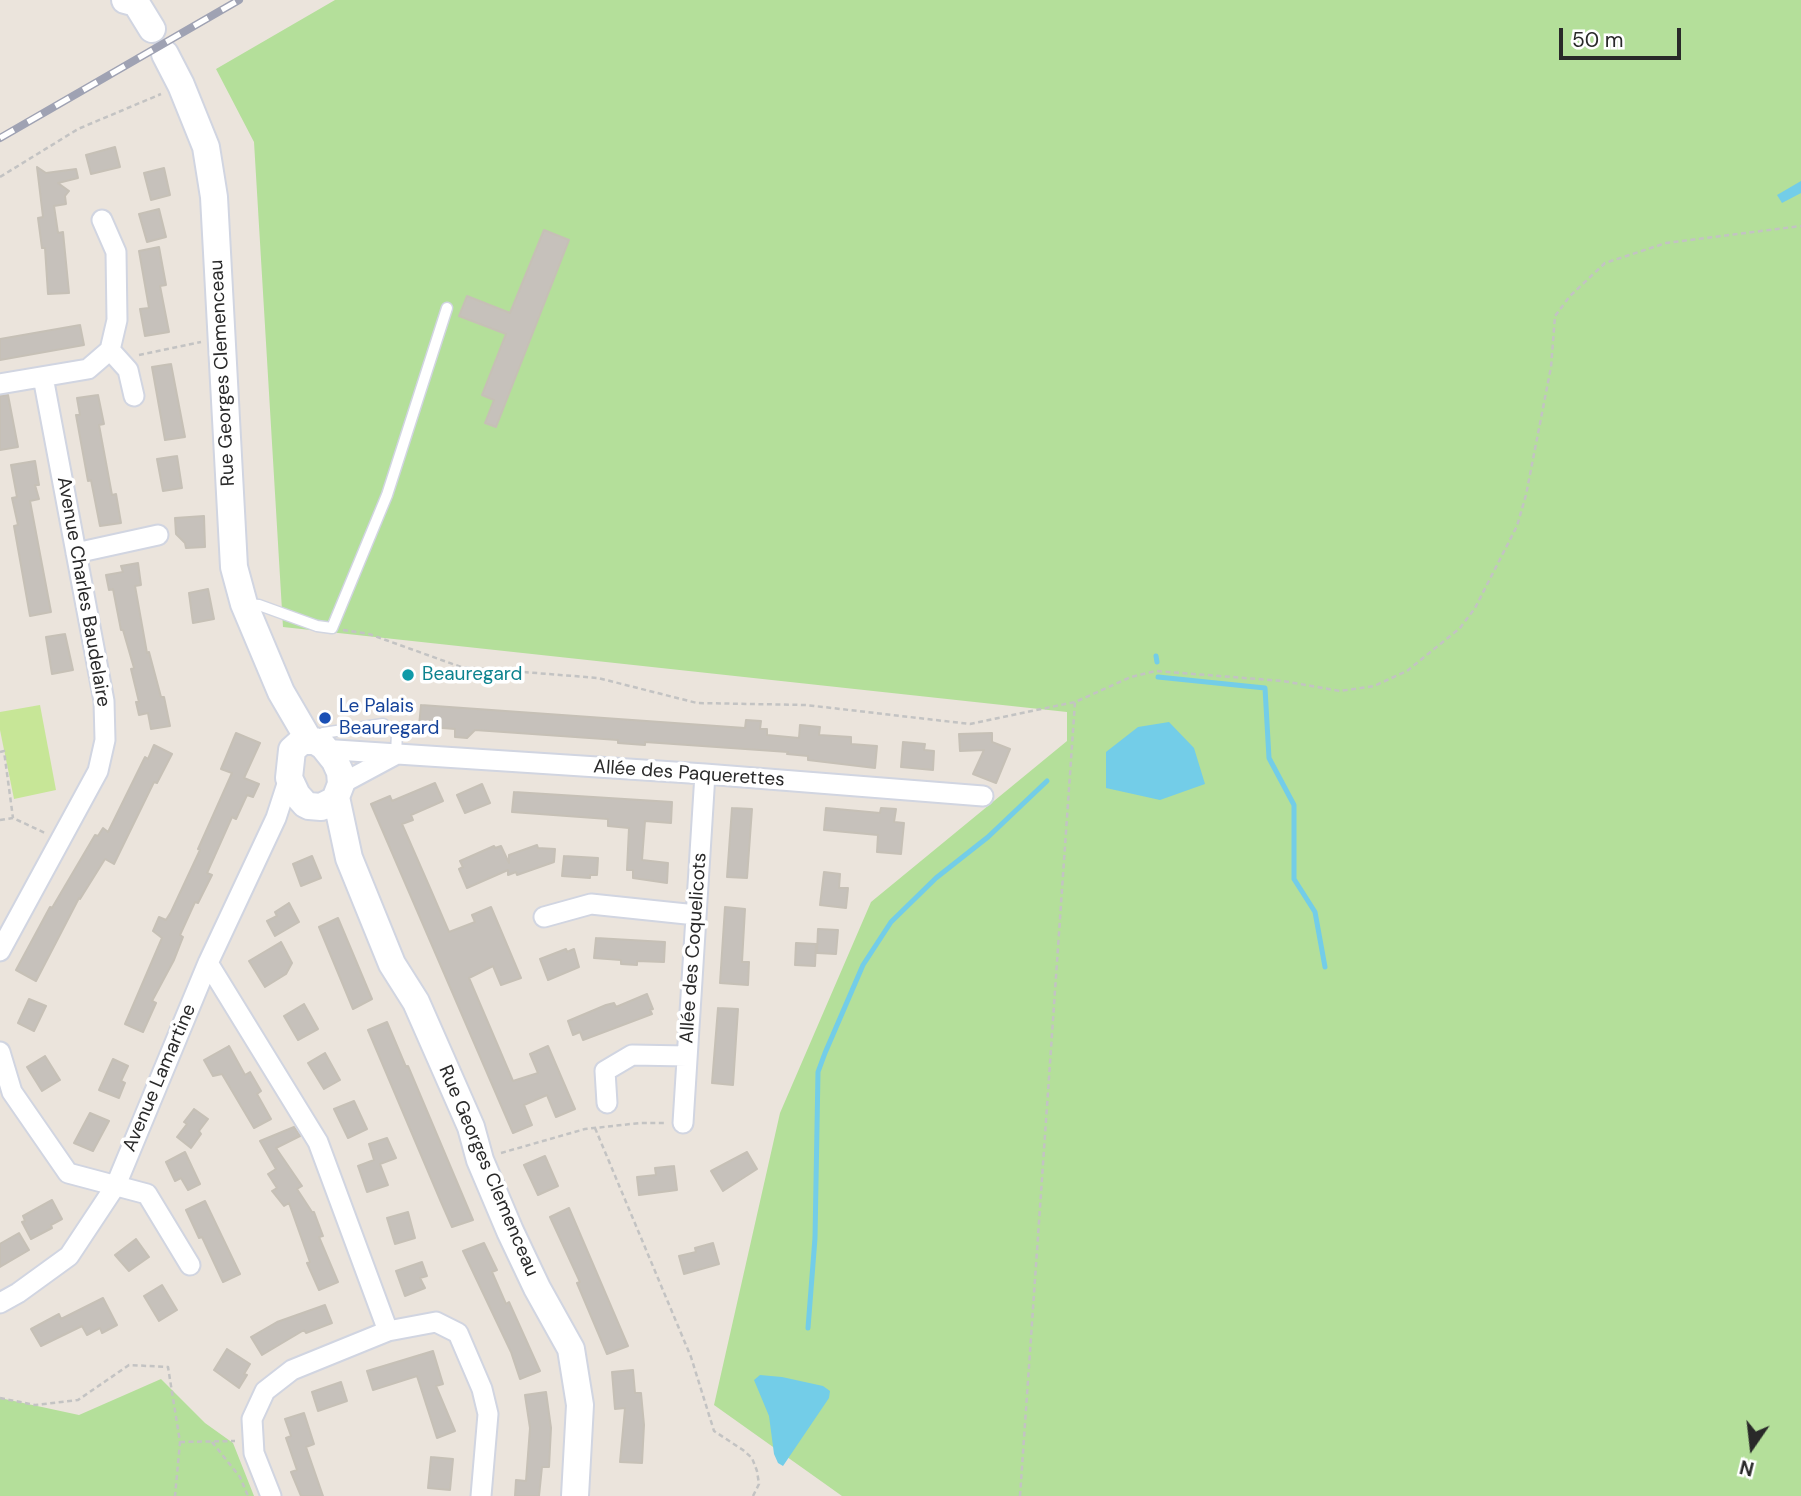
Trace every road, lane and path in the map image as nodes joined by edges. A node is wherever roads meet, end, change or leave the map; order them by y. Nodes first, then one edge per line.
1 (125, 0) edge
2 (152, 29) dead end
3 (165, 54) dead end
4 (181, 85) junction
5 (0, 177) edge
6 (102, 220) dead end
7 (1801, 226) edge
8 (447, 308) dead end
9 (221, 338) junction
10 (114, 354) junction
11 (43, 377) junction
12 (0, 384) edge
13 (134, 396) dead end
14 (158, 535) dead end
15 (76, 553) junction
16 (244, 604) junction
17 (332, 628) junction
18 (1075, 702) junction
19 (312, 745) junction
20 (0, 752) edge
21 (396, 754) junction
22 (705, 774) junction
23 (289, 778) junction
24 (983, 796) dead end
25 (324, 798) junction
26 (13, 818) junction
27 (276, 818) junction
28 (0, 820) edge
29 (60, 841) junction
30 (696, 915) junction
31 (544, 917) dead end
32 (0, 951) edge
33 (208, 962) junction
34 (0, 1052) edge
35 (687, 1056) junction
36 (607, 1103) dead end
37 (683, 1123) joint
38 (595, 1128) junction
39 (480, 1160) junction
40 (116, 1185) junction
41 (190, 1265) dead end
42 (0, 1303) edge
43 (388, 1331) junction
44 (0, 1398) edge
45 (251, 1419) junction
46 (180, 1442) junction
47 (212, 1443) junction
48 (175, 1496) edge
49 (248, 1496) edge
50 (271, 1496) edge
51 (481, 1496) edge
52 (575, 1496) edge
53 (753, 1496) edge
54 (1020, 1496) edge

1 - 2 street
3 - 4 street, Rue Georges Clemenceau
4 - 5 path
4 - 9 street, Rue Georges Clemenceau
6 - 10 street
7 - 18 path
8 - 17 lane
9 - 10 path
9 - 16 street, Rue Georges Clemenceau
10 - 11 street
10 - 13 street
11 - 12 street
11 - 15 street, Avenue Charles Baudelaire
14 - 15 street
15 - 29 street, Avenue Charles Baudelaire
16 - 17 lane
16 - 19 street, Rue Georges Clemenceau
17 - 18 path
18 - 54 path
19 - 21 street, Allée des Paquerettes
19 - 21 lane
19 - 23 street
19 - 25 street, Rue Georges Clemenceau
20 - 26 path
21 - 22 street, Allée des Paquerettes
21 - 25 street
22 - 24 street, Allée des Paquerettes
22 - 30 street, Allée des Coquelicots
23 - 25 street, Rue Georges Clemenceau
23 - 27 street, Avenue Lamartine
25 - 27 street
25 - 39 street, Rue Georges Clemenceau
26 - 28 path
26 - 29 path
27 - 33 street, Avenue Lamartine
29 - 32 street, Avenue Charles Baudelaire
30 - 31 street
30 - 35 street, Allée des Coquelicots
33 - 40 street, Avenue Lamartine
33 - 43 street
34 - 40 street
35 - 36 street
35 - 37 street, Allée des Coquelicots
37 - 38 path
38 - 39 path
38 - 53 path
39 - 52 street, Rue Georges Clemenceau
40 - 41 street
40 - 42 street, Avenue Lamartine
43 - 45 street
43 - 51 street
44 - 46 path
45 - 47 path
45 - 50 street
46 - 47 path
46 - 48 path
47 - 49 path

